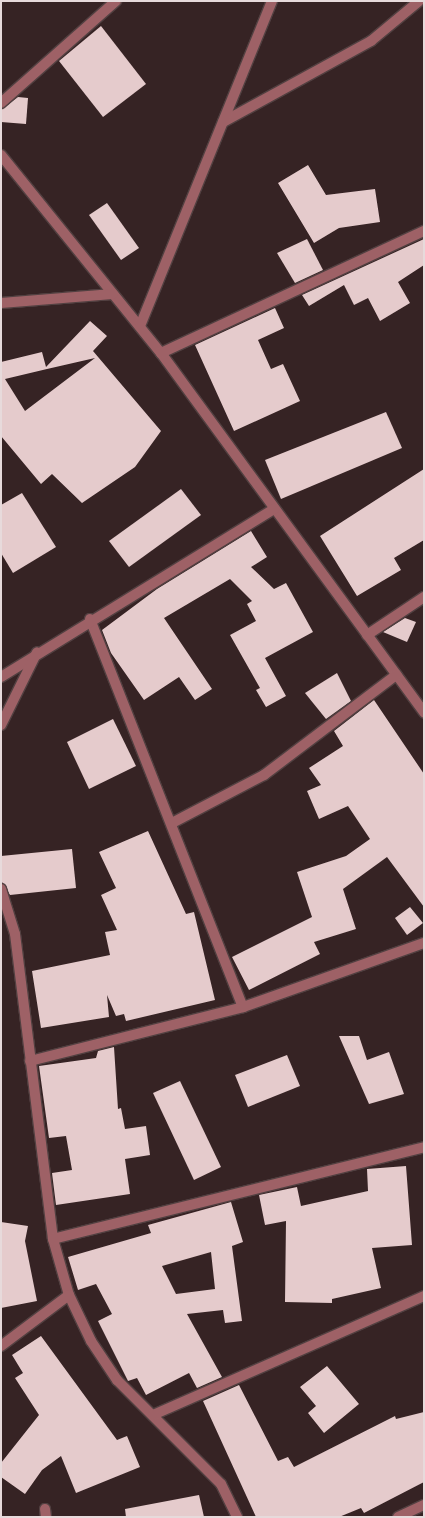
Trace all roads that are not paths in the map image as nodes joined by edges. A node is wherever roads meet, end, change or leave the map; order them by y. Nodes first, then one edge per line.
1 (116, 1) edge
2 (272, 1) edge
3 (419, 1) edge
4 (1, 103) edge
5 (223, 122) junction
6 (1, 155) edge
7 (424, 231) edge
8 (113, 294) junction
9 (1, 303) edge
10 (140, 326) junction
11 (162, 353) junction
12 (274, 509) junction
13 (424, 597) edge
14 (90, 619) junction
15 (367, 635) junction
16 (38, 650) junction
17 (396, 675) junction
18 (1, 677) edge
19 (424, 713) edge
20 (1, 725) edge
21 (172, 823) junction
22 (1, 889) edge
23 (424, 943) edge
24 (243, 1007) junction
25 (30, 1062) junction
26 (424, 1147) edge
27 (53, 1239) junction
28 (68, 1295) junction
29 (424, 1296) edge
30 (1, 1346) edge
31 (153, 1415) junction
32 (424, 1505) edge
33 (238, 1517) edge
34 (398, 1517) edge

1 - 4 street
2 - 5 street
3 - 5 street
5 - 10 street
6 - 8 street
7 - 11 street
8 - 9 street
8 - 10 street
10 - 11 street
11 - 12 street
12 - 14 street
12 - 15 street
13 - 15 street
14 - 16 street
14 - 21 street
15 - 17 street
16 - 18 street
16 - 20 street
17 - 19 street
17 - 21 street
21 - 24 street
22 - 25 street
23 - 24 street
24 - 25 street
25 - 27 street
26 - 27 street
27 - 28 street
28 - 30 street
28 - 31 street
29 - 31 street
31 - 33 street
32 - 34 street

